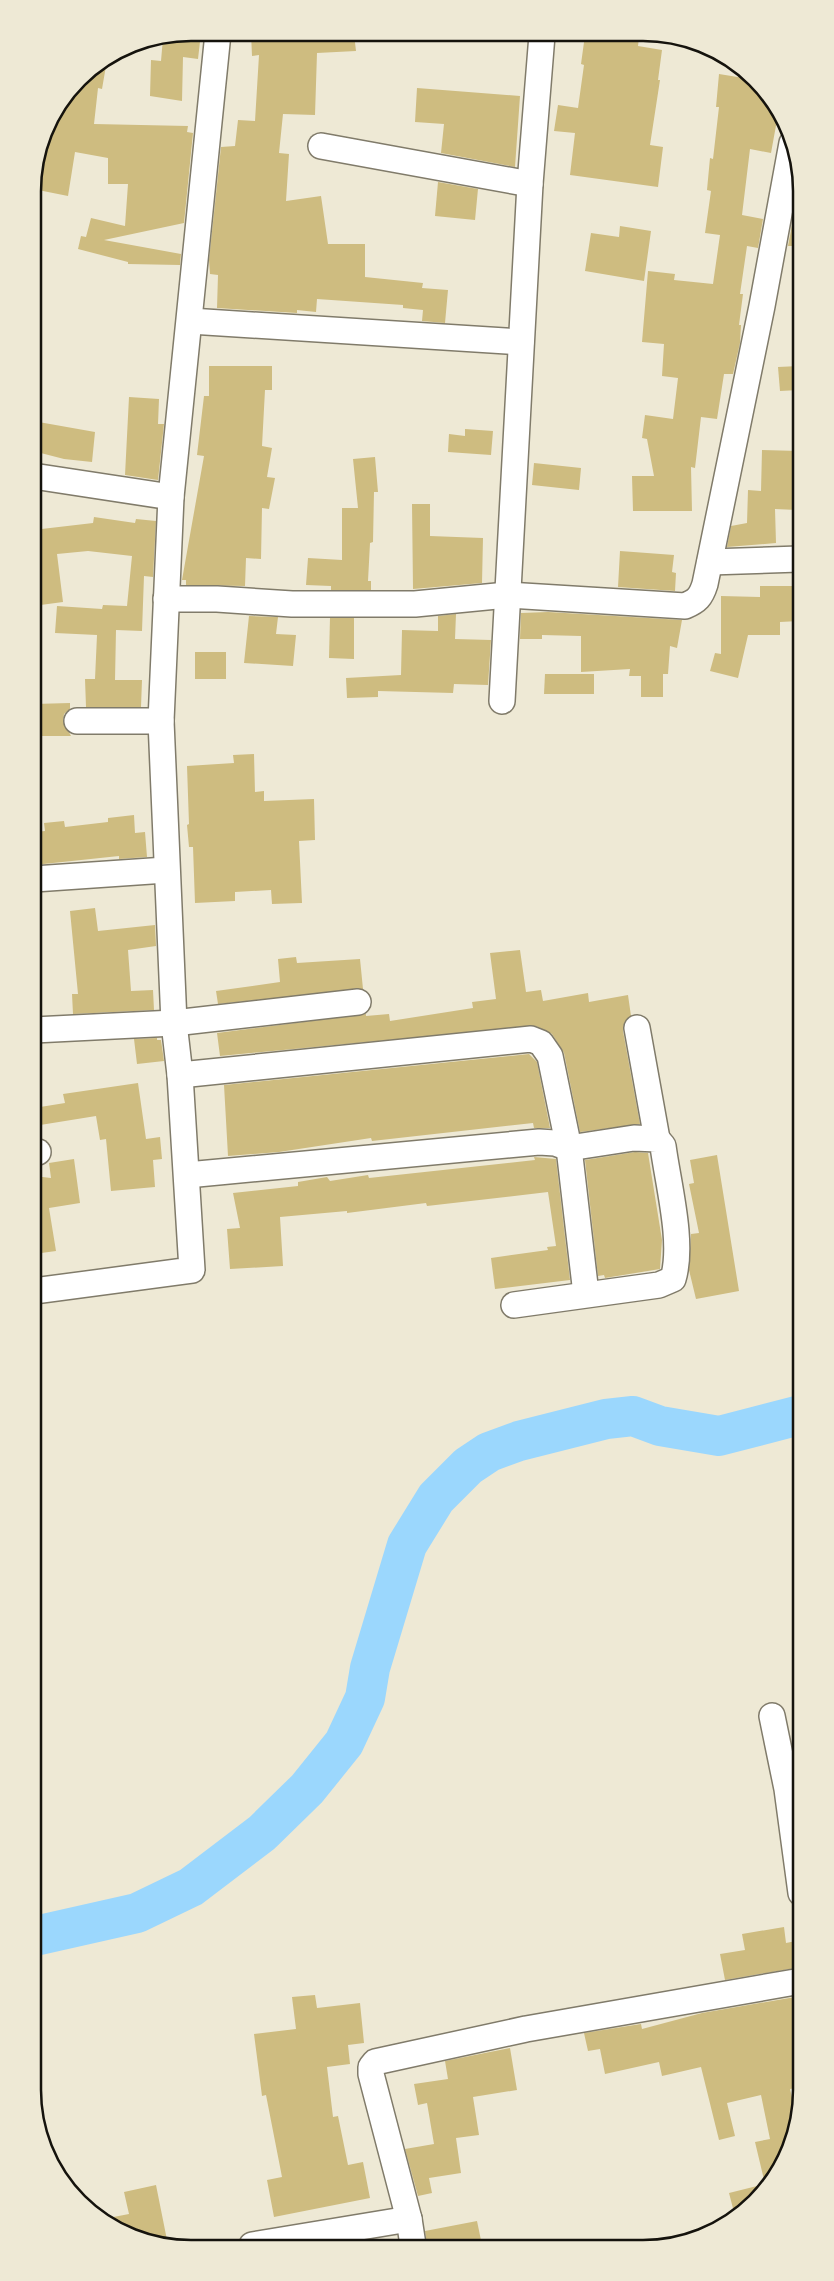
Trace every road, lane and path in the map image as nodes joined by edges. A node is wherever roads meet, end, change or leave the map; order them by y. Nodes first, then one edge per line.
1 (541, 41) edge
2 (217, 42) edge
3 (321, 146) dead end
4 (789, 159) edge
5 (530, 184) junction
6 (190, 321) junction
7 (521, 342) junction
8 (42, 477) edge
9 (171, 497) junction
10 (793, 559) edge
11 (710, 562) junction
12 (507, 596) junction
13 (166, 599) junction
14 (502, 701) dead end
15 (76, 721) dead end
16 (161, 721) junction
17 (166, 870) junction
18 (42, 878) edge
19 (358, 1002) dead end
20 (174, 1023) junction
21 (637, 1028) dead end
22 (42, 1030) edge
23 (180, 1075) junction
24 (657, 1138) junction
25 (569, 1148) junction
26 (187, 1175) junction
27 (41, 1290) edge
28 (586, 1294) junction
29 (514, 1305) dead end
30 (772, 1716) dead end
31 (792, 1827) edge
32 (792, 1983) edge
33 (409, 2219) junction
34 (287, 2240) edge
35 (412, 2240) edge

1 - 5 street
2 - 6 street
3 - 5 street
4 - 11 street
5 - 7 street
6 - 7 street
6 - 9 street
7 - 12 street
8 - 9 street
9 - 13 street
10 - 11 street
11 - 12 street
12 - 13 street
12 - 14 street
13 - 16 street
15 - 16 street
16 - 17 street
17 - 18 street
17 - 20 street
19 - 20 street
20 - 22 street
20 - 23 street
21 - 24 street
23 - 25 street
23 - 26 street
24 - 25 street
24 - 28 street
25 - 26 street
25 - 28 street
26 - 27 street
28 - 29 street
30 - 31 street
32 - 33 street
33 - 34 street
33 - 35 street

